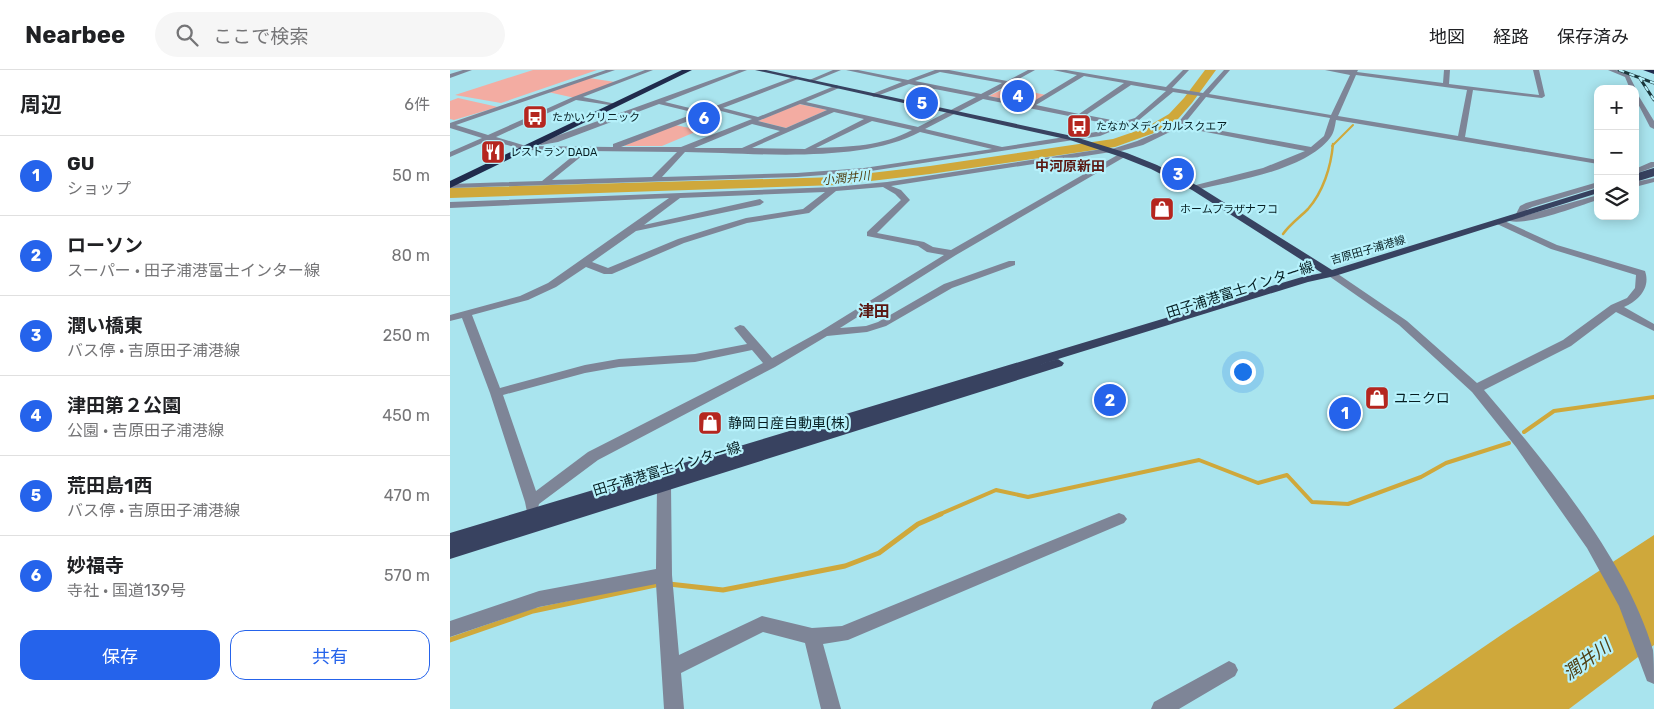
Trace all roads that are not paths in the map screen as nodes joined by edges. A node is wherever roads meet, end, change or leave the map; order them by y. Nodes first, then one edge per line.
1 (469, 70) edge
2 (612, 70) edge
3 (650, 70) edge
4 (688, 70) edge
5 (744, 70) edge
6 (758, 70) edge
7 (838, 70) edge
8 (849, 70) edge
9 (1032, 70) edge
10 (1056, 70) edge
11 (1110, 70) edge
12 (1186, 70) edge
13 (1227, 70) edge
14 (1328, 70) edge
15 (1446, 70) edge
16 (1536, 70) edge
17 (1611, 70) edge
18 (1647, 70) edge
19 (1354, 72) edge
20 (1654, 72) edge
21 (1082, 75) junction
22 (450, 76) edge
23 (796, 78) junction
24 (1099, 78) junction
25 (810, 81) junction
26 (913, 82) junction
27 (1009, 83) junction
28 (1129, 83) junction
29 (1446, 85) junction
30 (1631, 85) edge
31 (837, 87) junction
32 (1470, 88) junction
33 (1169, 90) junction
34 (544, 93) junction
35 (874, 95) junction
36 (984, 96) junction
37 (1204, 96) junction
38 (575, 98) junction
39 (1639, 100) edge
40 (659, 102) junction
41 (799, 102) junction
42 (614, 105) junction
43 (1031, 106) junction
44 (716, 108) junction
45 (833, 110) junction
46 (954, 112) junction
47 (702, 113) junction
48 (1080, 116) junction
49 (872, 118) junction
50 (1333, 118) junction
51 (756, 120) junction
52 (1124, 125) junction
53 (1179, 125) junction
54 (450, 126) edge
55 (1654, 128) edge
56 (787, 130) junction
57 (920, 130) junction
58 (488, 138) junction
59 (1461, 138) junction
60 (1074, 139) junction
61 (528, 147) junction
62 (587, 148) junction
63 (609, 148) junction
64 (684, 149) junction
65 (743, 149) junction
66 (806, 150) junction
67 (1006, 150) junction
68 (1312, 150) junction
69 (1113, 151) junction
70 (450, 155) edge
71 (860, 160) junction
72 (1594, 161) edge
73 (1654, 164) edge
74 (1639, 169) edge
75 (1639, 170) edge
76 (1654, 173) edge
77 (1639, 177) edge
78 (656, 179) junction
79 (1654, 180) edge
80 (545, 182) junction
81 (887, 184) junction
82 (1639, 184) edge
83 (450, 185) edge
84 (1594, 185) edge
85 (1195, 188) junction
86 (834, 189) junction
87 (1594, 191) edge
88 (680, 195) junction
89 (1594, 198) edge
90 (760, 202) dead end
91 (450, 205) edge
92 (1519, 215) junction
93 (1504, 220) junction
94 (635, 228) junction
95 (953, 253) junction
96 (585, 263) junction
97 (1012, 263) dead end
98 (1331, 274) junction
99 (1614, 307) junction
100 (466, 314) junction
101 (450, 318) edge
102 (740, 328) dead end
103 (1654, 328) edge
104 (826, 333) junction
105 (755, 346) junction
106 (771, 364) junction
107 (1476, 389) junction
108 (496, 392) junction
109 (664, 486) junction
110 (533, 513) junction
111 (1119, 519) dead end
112 (450, 540) edge
113 (450, 552) edge
114 (664, 574) junction
115 (450, 629) edge
116 (812, 636) junction
117 (671, 668) junction
118 (1229, 670) dead end
119 (1654, 674) edge
120 (674, 709) edge
121 (831, 709) edge
122 (1161, 709) edge

1 - 22 street
2 - 34 street
3 - 38 street
4 - 42 highway
5 - 40 street
6 - 23 main road, 吉原田子浦港線
7 - 25 street
8 - 26 street
9 - 27 street
10 - 21 street
11 - 24 street
12 - 33 street
13 - 37 street
14 - 19 street
15 - 29 street
16 - 32 street
17 - 30 street
18 - 20 highway
19 - 29 street
19 - 50 street
21 - 24 street
21 - 43 street
23 - 25 main road, 吉原田子浦港線
23 - 44 street
24 - 28 street
25 - 31 main road, 吉原田子浦港線
26 - 27 street
26 - 35 street
26 - 36 street
27 - 36 street
28 - 33 street
28 - 48 street
29 - 32 street
31 - 35 main road, 吉原田子浦港線
31 - 41 street
32 - 59 street
33 - 37 street
33 - 52 street
34 - 38 street
34 - 54 street
35 - 46 main road, 吉原田子浦港線
36 - 43 street
36 - 46 street
37 - 50 street
37 - 53 street
38 - 42 street
38 - 58 street
39 - 55 street
40 - 47 street
40 - 61 street
41 - 45 street
41 - 51 street
42 - 61 highway
43 - 48 street
44 - 47 street
44 - 51 street
45 - 49 street
45 - 56 street
46 - 57 street
46 - 60 main road, 吉原田子浦港線
47 - 63 street
48 - 52 street
49 - 57 street
49 - 66 street
50 - 59 street
50 - 68 street
51 - 56 street
51 - 64 street
52 - 60 street
53 - 68 street
53 - 69 street
54 - 58 street
56 - 65 street
57 - 67 street
57 - 71 street
58 - 61 street
58 - 70 street
59 - 72 street
60 - 67 street
60 - 69 main road, 吉原田子浦港線
61 - 62 street
61 - 83 highway
62 - 63 street
62 - 80 street
63 - 64 street
64 - 65 street
64 - 78 street
65 - 66 street
66 - 71 street
67 - 71 street
68 - 85 street
69 - 81 street
69 - 85 main road, 吉原田子浦港線
69 - 95 street
71 - 78 street
73 - 74 street
75 - 76 street
76 - 77 main road, bridge
78 - 80 street
79 - 82 street
80 - 83 street
81 - 86 street
81 - 95 street
84 - 92 street
85 - 98 main road, 吉原田子浦港線
86 - 88 street
86 - 96 street
87 - 92 main road, 吉原田子浦港線
88 - 91 street
88 - 94 street
89 - 93 street
90 - 94 street
92 - 93 main road, 吉原田子浦港線
93 - 98 main road, 吉原田子浦港線
93 - 99 street
94 - 96 street
95 - 104 street
96 - 100 street
97 - 104 street
98 - 107 street
98 - 109 main road, 田子浦港富士インター線
98 - 110 main road, 田子浦港富士インター線
99 - 103 street
99 - 107 street
100 - 101 street
100 - 108 street
102 - 105 street
104 - 106 street
105 - 106 street
105 - 108 street
106 - 110 street
107 - 119 street
108 - 110 street
109 - 110 main road, 田子浦港富士インター線
109 - 114 street
110 - 112 main road, 田子浦港富士インター線
110 - 113 main road, 田子浦港富士インター線
111 - 116 street
114 - 115 street
114 - 117 street
116 - 117 street
116 - 121 street
117 - 120 street
118 - 122 street

